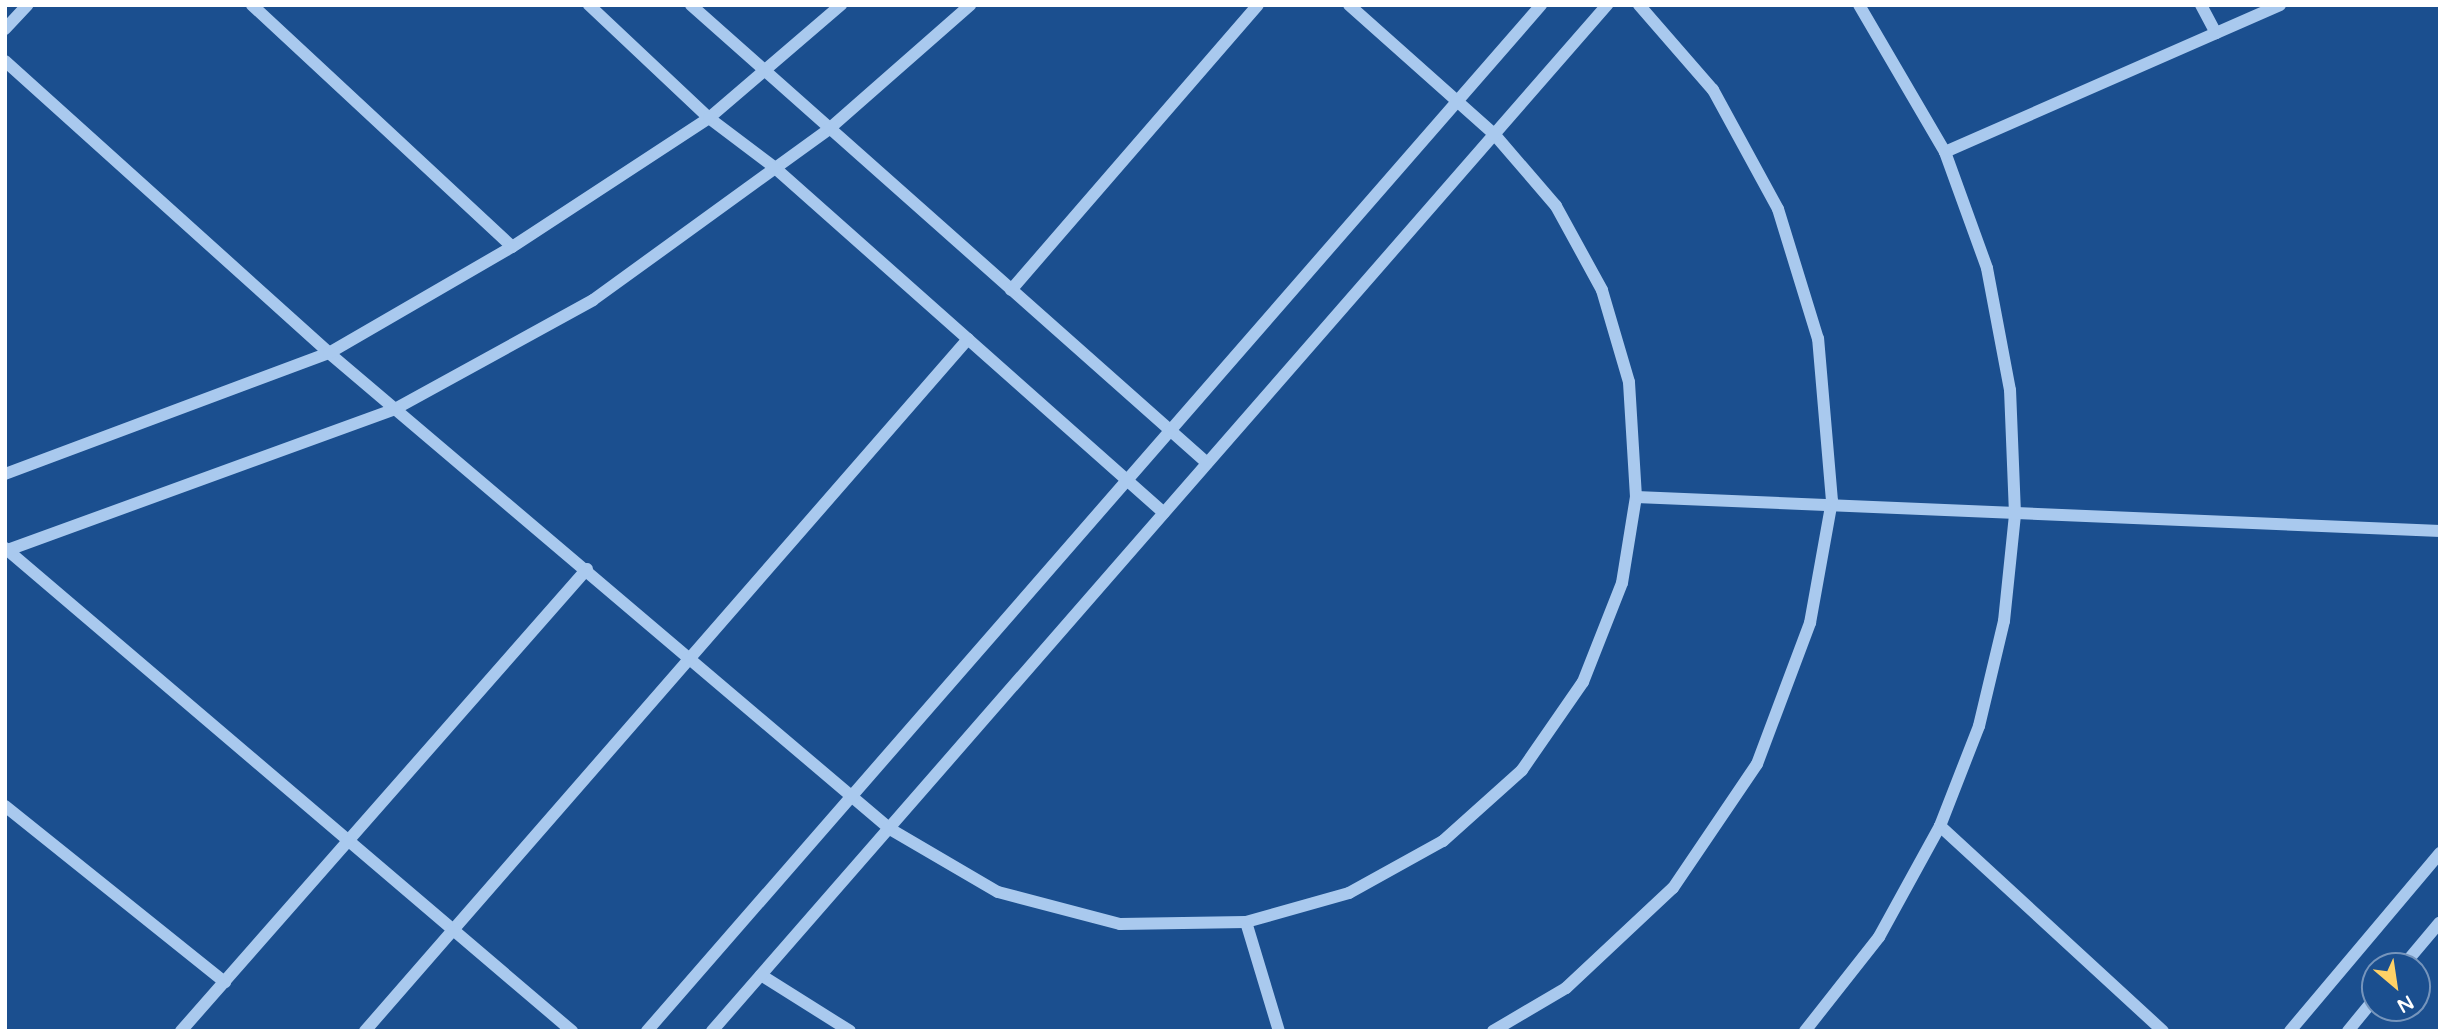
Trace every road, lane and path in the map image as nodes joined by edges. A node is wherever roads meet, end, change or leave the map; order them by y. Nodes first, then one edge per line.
1 (27, 5) edge
2 (252, 5) edge
3 (589, 5) edge
4 (691, 5) edge
5 (841, 5) edge
6 (970, 5) edge
7 (1258, 5) edge
8 (1349, 5) edge
9 (1541, 5) edge
10 (1607, 5) edge
11 (1639, 5) edge
12 (1859, 5) edge
13 (2201, 5) edge
14 (2280, 5) edge
15 (5, 29) edge
16 (2216, 33) junction
17 (5, 61) edge
18 (768, 74) junction
19 (1457, 101) junction
20 (709, 118) junction
21 (829, 129) junction
22 (1493, 134) junction
23 (1945, 152) junction
24 (774, 167) junction
25 (512, 247) junction
26 (1011, 290) junction
27 (968, 339) junction
28 (330, 353) junction
29 (395, 410) junction
30 (1168, 429) junction
31 (1207, 463) junction
32 (5, 474) edge
33 (1126, 479) junction
34 (1636, 497) junction
35 (1832, 501) junction
36 (1164, 513) junction
37 (2015, 514) junction
38 (2440, 531) edge
39 (6, 550) edge
40 (587, 569) junction
41 (692, 659) junction
42 (851, 795) junction
43 (5, 806) edge
44 (1940, 826) junction
45 (890, 829) junction
46 (345, 843) junction
47 (2440, 853) edge
48 (1246, 922) junction
49 (2440, 922) edge
50 (450, 929) junction
51 (2415, 952) edge
52 (761, 975) junction
53 (225, 982) junction
54 (2361, 1014) edge
55 (181, 1031) edge
56 (365, 1031) edge
57 (572, 1031) edge
58 (647, 1031) edge
59 (712, 1031) edge
60 (850, 1031) edge
61 (1279, 1031) edge
62 (1493, 1031) edge
63 (1805, 1031) edge
64 (2164, 1031) edge
65 (2290, 1031) edge
66 (2347, 1031) edge

1 - 15 street
2 - 25 street
3 - 20 street
4 - 18 street
5 - 18 street
6 - 21 street
7 - 26 street
8 - 19 street
9 - 19 street
10 - 22 street
11 - 35 street
12 - 23 street
13 - 16 street
14 - 16 street
16 - 23 street
17 - 28 street
18 - 20 street
18 - 21 street
19 - 22 street
19 - 30 street
20 - 24 street
20 - 25 street
21 - 24 street
21 - 26 street
22 - 31 street
22 - 34 street
23 - 37 street
24 - 27 street
24 - 29 street
25 - 28 street
26 - 30 street
27 - 33 street
27 - 41 street
28 - 29 street
28 - 32 street
29 - 39 street
29 - 40 street
30 - 31 street
30 - 33 street
31 - 36 street
33 - 36 street
33 - 42 street
34 - 35 street
34 - 48 street
35 - 37 street
35 - 62 street
36 - 45 street
37 - 38 street
37 - 44 street
39 - 46 street
40 - 41 street
40 - 46 street
41 - 42 street
41 - 50 street
42 - 45 street
42 - 58 street
43 - 53 street
44 - 63 street
44 - 64 street
45 - 48 street
45 - 52 street
46 - 50 street
46 - 53 street
47 - 65 street
48 - 61 street
49 - 51 street
50 - 56 street
50 - 57 street
52 - 59 street
52 - 60 street
53 - 55 street
54 - 66 street

